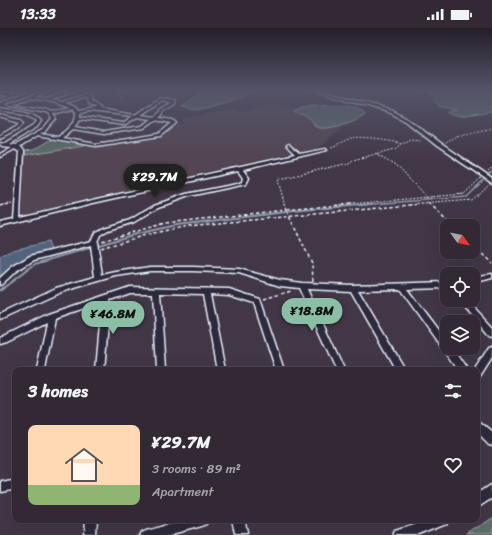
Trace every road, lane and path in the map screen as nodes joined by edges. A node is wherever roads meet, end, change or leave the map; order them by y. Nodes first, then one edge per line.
1 (26, 114) edge
2 (51, 114) edge
3 (78, 114) edge
4 (125, 114) edge
5 (159, 114) edge
6 (395, 114) edge
7 (135, 115) junction
8 (0, 116) edge
9 (79, 118) junction
10 (155, 118) junction
11 (72, 128) junction
12 (492, 128) edge
13 (0, 132) edge
14 (7, 133) junction
15 (36, 135) junction
16 (0, 137) edge
17 (58, 139) junction
18 (3, 143) edge
19 (401, 144) junction
20 (439, 145) junction
21 (288, 146) dead end
22 (0, 147) edge
23 (16, 147) junction
24 (325, 150) joint
25 (376, 153) junction
26 (0, 156) edge
27 (298, 156) junction
28 (239, 168) junction
29 (484, 176) junction
30 (492, 181) edge
31 (427, 198) junction
32 (18, 202) junction
33 (427, 203) junction
34 (0, 206) edge
35 (286, 210) junction
36 (288, 216) junction
37 (18, 219) junction
38 (444, 219) edge
39 (0, 224) edge
40 (95, 245) junction
41 (480, 252) edge
42 (492, 263) edge
43 (492, 276) edge
44 (99, 278) junction
45 (480, 279) edge
46 (0, 282) edge
47 (440, 285) edge
48 (302, 286) junction
49 (313, 286) junction
50 (402, 287) junction
51 (353, 288) junction
52 (156, 290) junction
53 (206, 291) junction
54 (106, 298) junction
55 (257, 301) junction
56 (469, 307) edge
57 (52, 316) junction
58 (0, 317) edge
59 (492, 333) edge
60 (440, 339) edge
61 (0, 341) edge
62 (492, 351) edge
63 (452, 355) edge
64 (42, 367) edge
65 (100, 367) edge
66 (161, 367) edge
67 (220, 367) edge
68 (279, 367) edge
69 (339, 367) edge
70 (399, 367) edge
71 (462, 367) edge
72 (480, 369) edge
73 (480, 429) edge
74 (492, 440) edge
75 (12, 484) edge
76 (0, 486) edge
77 (492, 490) edge
78 (480, 499) edge
79 (90, 523) edge
80 (191, 523) edge
81 (240, 523) edge
82 (436, 523) edge
83 (89, 535) edge
84 (146, 535) edge
85 (242, 535) edge
86 (400, 535) edge

1 - 18 street
2 - 15 street
3 - 9 street
4 - 7 street
5 - 10 street
6 - 20 street
7 - 9 street
7 - 10 street
8 - 14 street
9 - 11 street
10 - 11 street
10 - 17 street
11 - 17 street
12 - 20 path
13 - 14 street
14 - 16 street
15 - 17 street
15 - 23 street
18 - 22 street
18 - 23 street
19 - 20 path
19 - 24 path
19 - 25 path
20 - 29 street
21 - 27 street
23 - 26 street
23 - 32 street
24 - 27 street
25 - 31 path
25 - 35 path
27 - 28 street
28 - 37 street
28 - 40 street
29 - 30 street
29 - 31 path
30 - 33 path
31 - 35 path
32 - 34 path
32 - 37 street
33 - 36 path
33 - 38 path
35 - 36 path
35 - 40 path
36 - 40 path
36 - 49 path
37 - 39 street
40 - 44 street
40 - 46 street
41 - 42 path
43 - 45 street
44 - 48 street
44 - 58 street
47 - 50 street
48 - 49 street
48 - 55 path
48 - 69 street
49 - 51 street
50 - 51 street
50 - 60 street
51 - 70 street
52 - 53 street
52 - 54 street
52 - 66 street
53 - 55 street
53 - 67 street
54 - 57 street
54 - 65 street
55 - 68 street
56 - 59 street
57 - 61 street
57 - 64 street
62 - 72 street
63 - 71 street
73 - 74 street
75 - 76 street
77 - 78 street
79 - 83 street
80 - 84 street
81 - 85 street
82 - 86 street

